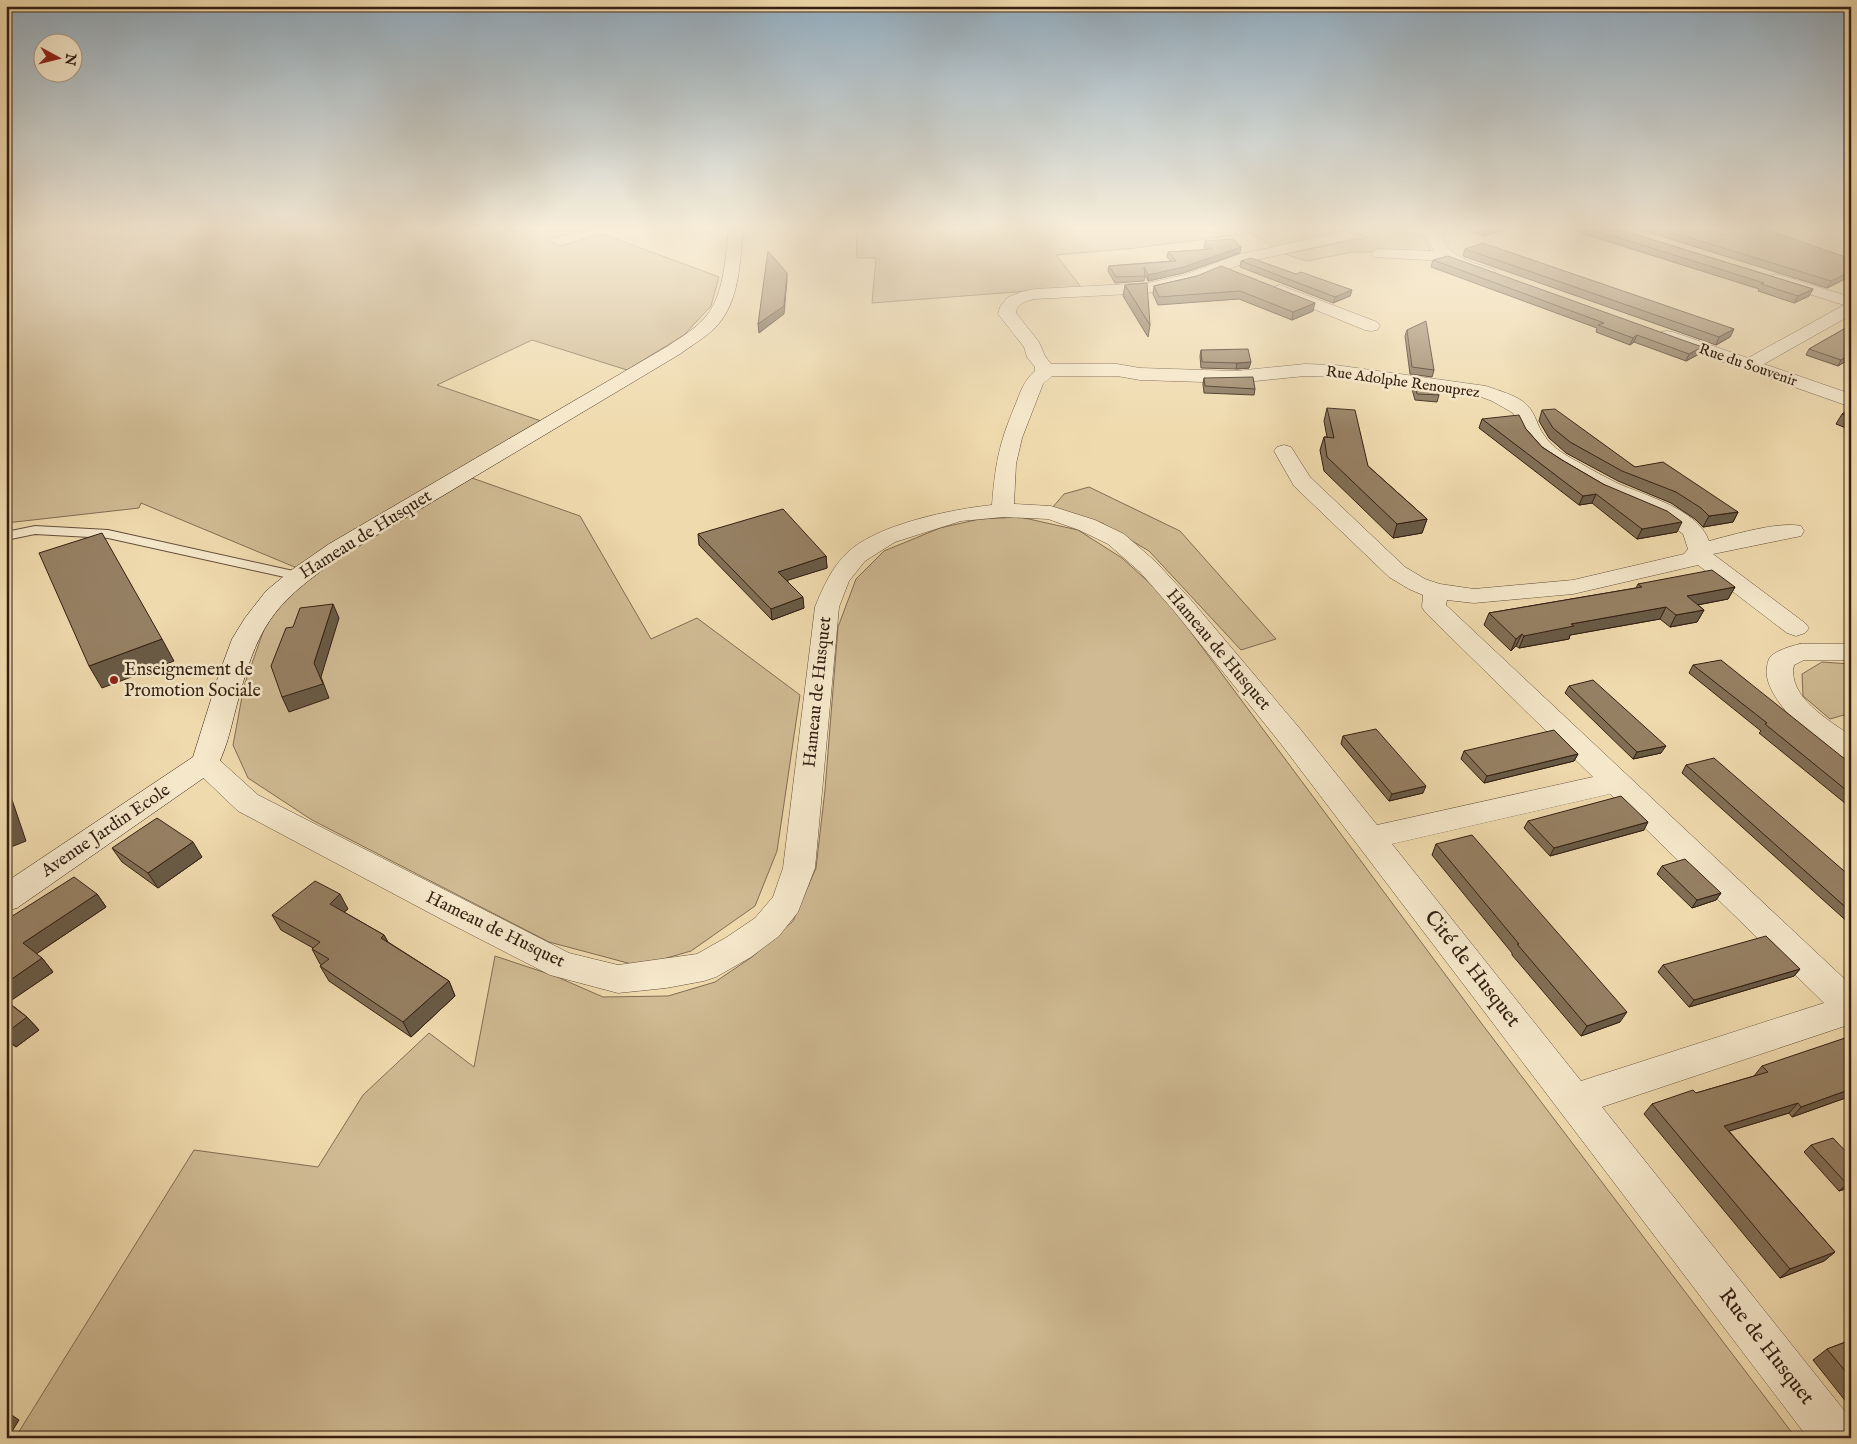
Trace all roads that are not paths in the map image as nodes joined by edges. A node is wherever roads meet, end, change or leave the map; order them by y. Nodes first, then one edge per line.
1 (725, 295) edge
2 (1032, 295) edge
3 (1294, 295) edge
4 (1830, 295) edge
5 (1851, 302) edge
6 (1851, 308) edge
7 (1372, 326) dead end
8 (1656, 332) edge
9 (1749, 365) junction
10 (1044, 370) junction
11 (1851, 401) edge
12 (1284, 451) dead end
13 (1003, 510) junction
14 (1793, 532) dead end
15 (6, 536) edge
16 (1698, 552) junction
17 (298, 576) junction
18 (1436, 591) junction
19 (1796, 628) dead end
20 (1851, 652) edge
21 (1291, 737) joint
22 (1851, 750) edge
23 (204, 763) junction
24 (1616, 782) junction
25 (1371, 838) junction
26 (6, 899) edge
27 (1851, 1008) edge
28 (1573, 1100) junction
29 (1694, 1256) joint
30 (1837, 1438) edge

1 - 17 street, Hameau de Husquet
2 - 10 street
3 - 7 street
4 - 5 street
6 - 9 street
8 - 9 street, Rue du Souvenir
9 - 11 street, Rue du Souvenir
10 - 13 street
10 - 16 street, Rue Adolphe Renouprez
12 - 18 street
13 - 21 street, Hameau de Husquet
13 - 23 street, Hameau de Husquet
14 - 16 street
15 - 17 lane
16 - 18 street
16 - 19 street, Rue Adolphe Renouprez
17 - 23 street, Hameau de Husquet
18 - 24 street
20 - 22 street
21 - 25 street, Cité de Husquet
23 - 26 street, Avenue Jardin Ecole
24 - 25 street
24 - 27 street
25 - 28 street, Cité de Husquet
27 - 28 street
28 - 29 street, Cité de Husquet
29 - 30 street, Rue de Husquet

